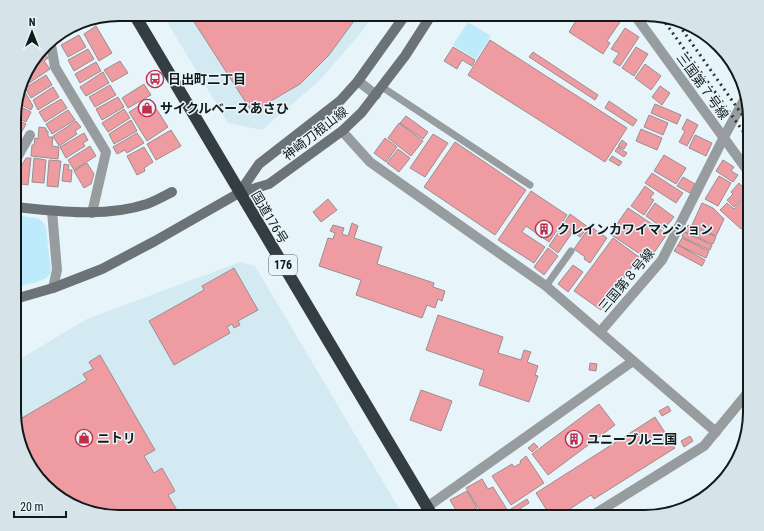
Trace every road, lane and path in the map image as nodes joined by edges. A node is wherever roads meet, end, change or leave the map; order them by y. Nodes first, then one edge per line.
1 (138, 21) edge
2 (401, 21) edge
3 (428, 21) edge
4 (639, 21) edge
5 (52, 49) edge
6 (358, 81) junction
7 (379, 91) junction
8 (742, 104) edge
9 (342, 131) junction
10 (30, 135) dead end
11 (724, 137) junction
12 (21, 151) edge
13 (743, 164) edge
14 (530, 185) dead end
15 (172, 192) dead end
16 (240, 193) junction
17 (21, 208) edge
18 (52, 211) junction
19 (92, 213) junction
20 (571, 251) dead end
21 (546, 286) junction
22 (53, 288) junction
23 (21, 297) edge
24 (600, 332) junction
25 (633, 361) junction
26 (743, 399) edge
27 (716, 432) junction
28 (429, 510) edge
29 (433, 510) edge
30 (601, 510) edge

1 - 16 highway, 国道176号 / 176
2 - 6 street, 神崎刀根山線
3 - 7 street, 神崎刀根山線
4 - 11 street, 三国第７号線
5 - 19 street
6 - 7 street
6 - 16 street, 神崎刀根山線
7 - 9 street, 神崎刀根山線
7 - 14 lane
8 - 11 street, 三国第８号線
9 - 16 street, 神崎刀根山線
9 - 21 street
10 - 12 street
11 - 13 street, 三国第７号線
11 - 24 street, 三国第８号線
15 - 19 street
16 - 22 street, 神崎刀根山線
16 - 28 highway, 国道176号 / 176
17 - 18 street
18 - 19 street
18 - 22 street
20 - 21 lane
21 - 24 street
22 - 23 street, 神崎刀根山線
24 - 25 street
25 - 27 street
25 - 29 street
26 - 27 street
27 - 30 street

